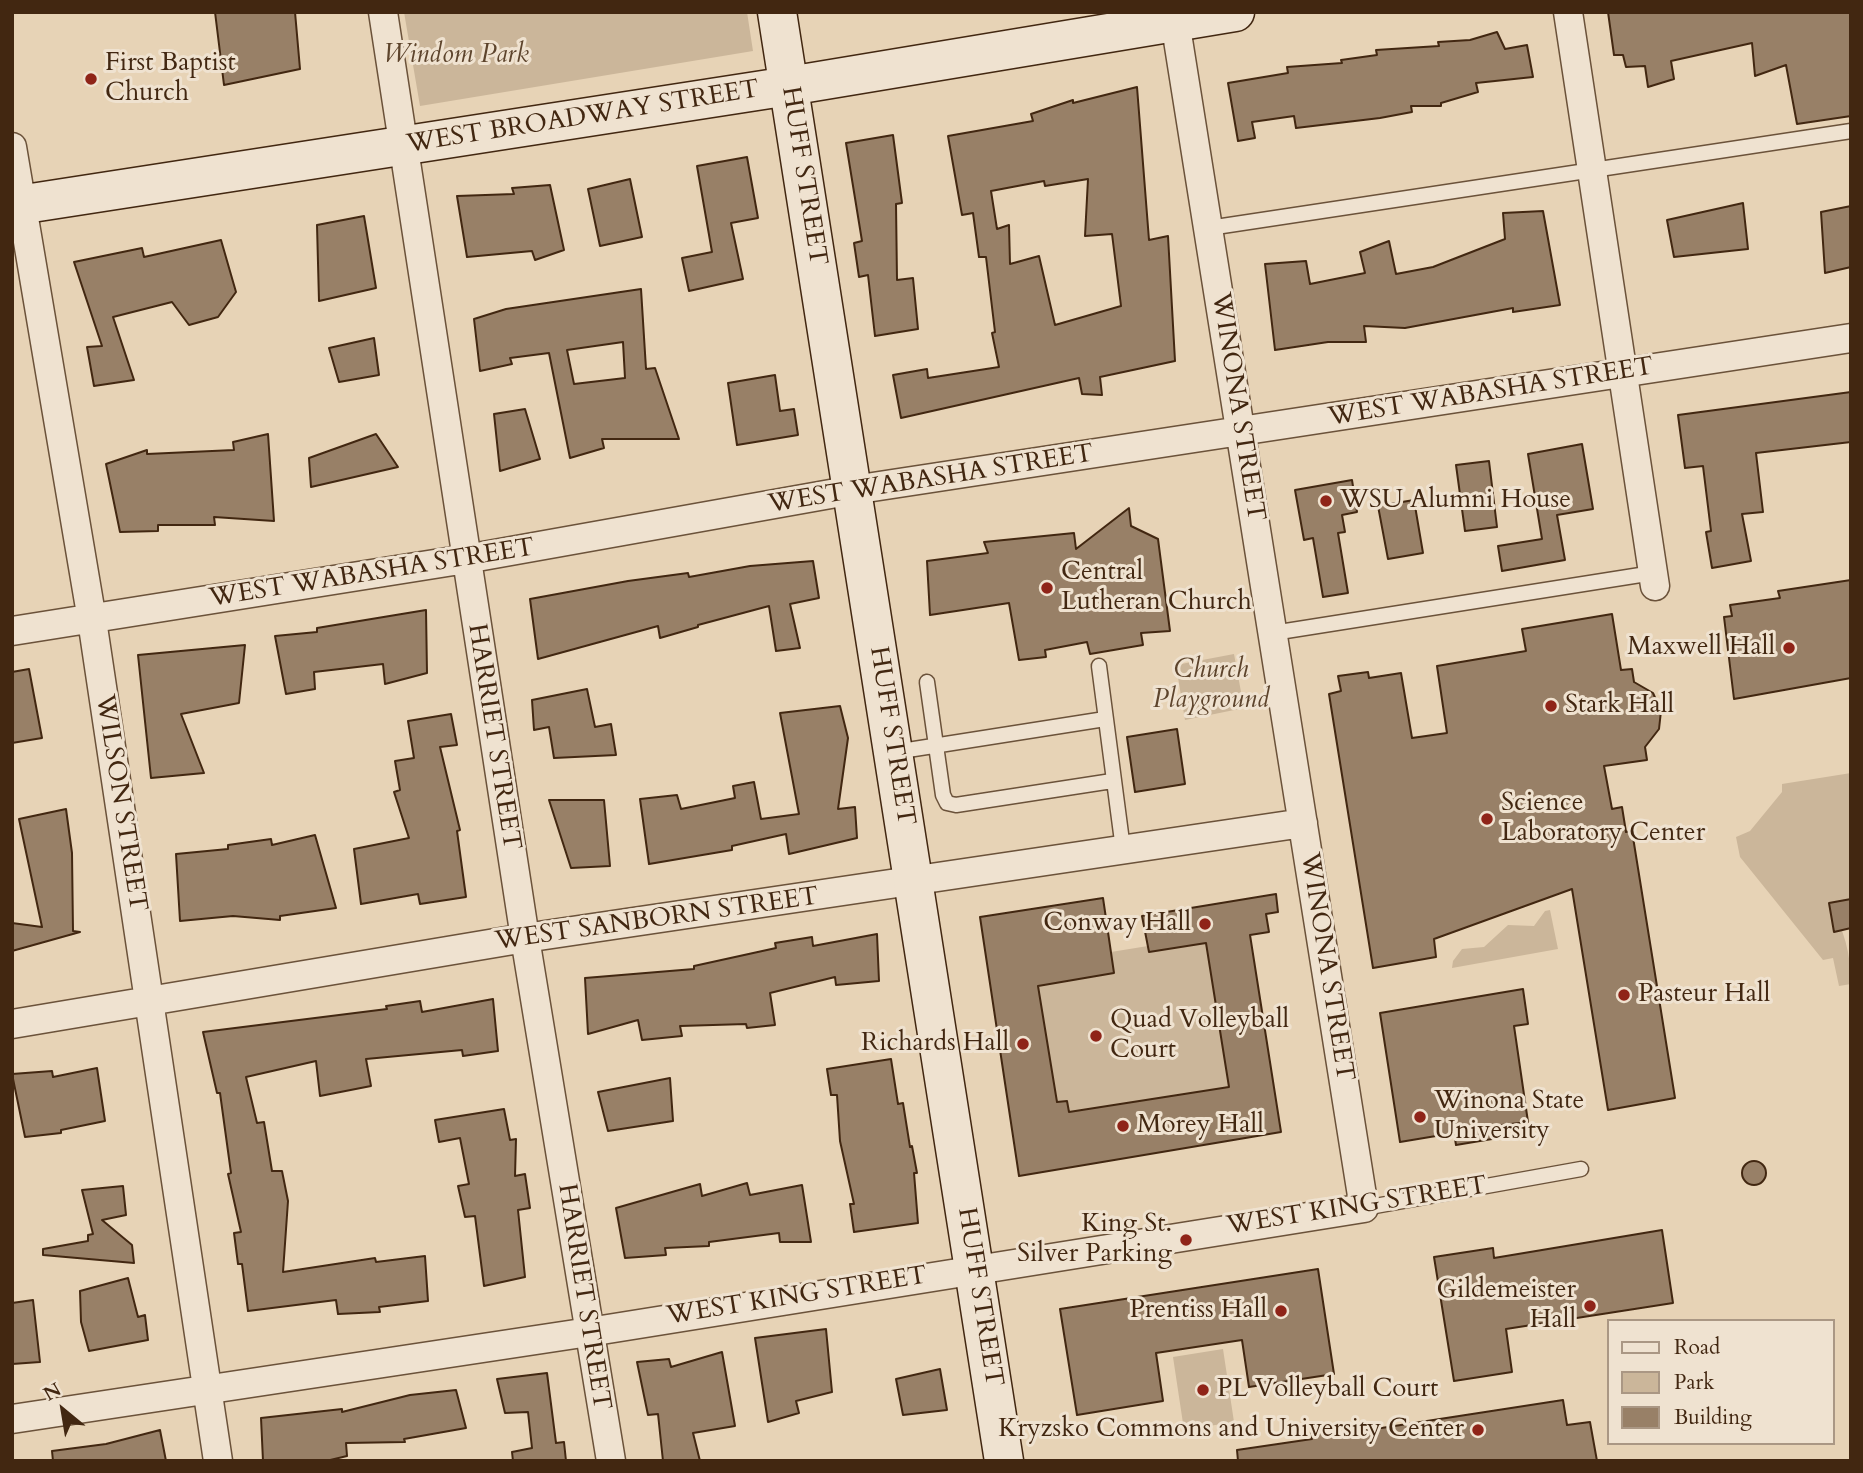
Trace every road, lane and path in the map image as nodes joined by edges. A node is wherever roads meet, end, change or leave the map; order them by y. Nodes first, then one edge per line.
1 (383, 12) edge
2 (777, 12) edge
3 (1235, 12) edge
4 (1568, 12) edge
5 (1175, 21) junction
6 (789, 86) junction
7 (1851, 131) edge
8 (405, 146) junction
9 (12, 147) edge
10 (1591, 171) junction
11 (17, 205) edge
12 (1209, 228) junction
13 (1851, 338) edge
14 (1621, 373) junction
15 (1240, 432) junction
16 (853, 491) junction
17 (466, 559) junction
18 (1654, 580) joint
19 (92, 620) junction
20 (12, 631) edge
21 (1273, 633) junction
22 (1099, 666) dead end
23 (927, 682) dead end
24 (1105, 719) junction
25 (935, 746) junction
26 (894, 752) junction
27 (1112, 781) junction
28 (1303, 823) junction
29 (1123, 849) junction
30 (915, 881) junction
31 (525, 938) junction
32 (150, 1001) junction
33 (12, 1024) edge
34 (1581, 1169) dead end
35 (1364, 1208) junction
36 (974, 1268) junction
37 (589, 1332) junction
38 (207, 1390) junction
39 (12, 1419) edge
40 (218, 1461) edge
41 (611, 1461) edge
42 (1004, 1461) edge

1 - 8 street, HARRIET STREET
2 - 6 main road, HUFF STREET
3 - 5 main road, WEST BROADWAY STREET
4 - 10 street
5 - 6 main road, WEST BROADWAY STREET
5 - 12 street, WINONA STREET
6 - 8 main road, WEST BROADWAY STREET
6 - 16 main road, HUFF STREET
7 - 10 lane
8 - 11 main road, WEST BROADWAY STREET
8 - 17 street, HARRIET STREET
9 - 11 street, WILSON STREET
10 - 12 lane
10 - 14 street
11 - 19 street, WILSON STREET
12 - 15 street, WINONA STREET
13 - 14 street, WEST WABASHA STREET
14 - 15 street, WEST WABASHA STREET
14 - 18 street
15 - 16 street, WEST WABASHA STREET
15 - 21 street, WINONA STREET
16 - 17 street, WEST WABASHA STREET
16 - 26 main road, HUFF STREET
17 - 19 street, WEST WABASHA STREET
17 - 31 street, HARRIET STREET
18 - 21 lane
19 - 20 street, WEST WABASHA STREET
19 - 32 street, WILSON STREET
21 - 28 street, WINONA STREET
22 - 24 lane
23 - 25 lane
24 - 25 lane
24 - 27 lane
25 - 26 lane
25 - 27 lane
26 - 30 main road, HUFF STREET
27 - 29 lane
28 - 29 street, WEST SANBORN STREET
28 - 35 street, WINONA STREET
29 - 30 street, WEST SANBORN STREET
30 - 31 street, WEST SANBORN STREET
30 - 36 main road, HUFF STREET
31 - 32 street, WEST SANBORN STREET
31 - 37 street, HARRIET STREET
32 - 33 street, WEST SANBORN STREET
32 - 38 street, WILSON STREET
34 - 35 lane, WEST KING STREET
35 - 36 street, WEST KING STREET
36 - 37 street, WEST KING STREET
36 - 42 main road, HUFF STREET
37 - 38 street, WEST KING STREET
37 - 41 street, HARRIET STREET
38 - 39 street, WEST KING STREET
38 - 40 street, WILSON STREET

